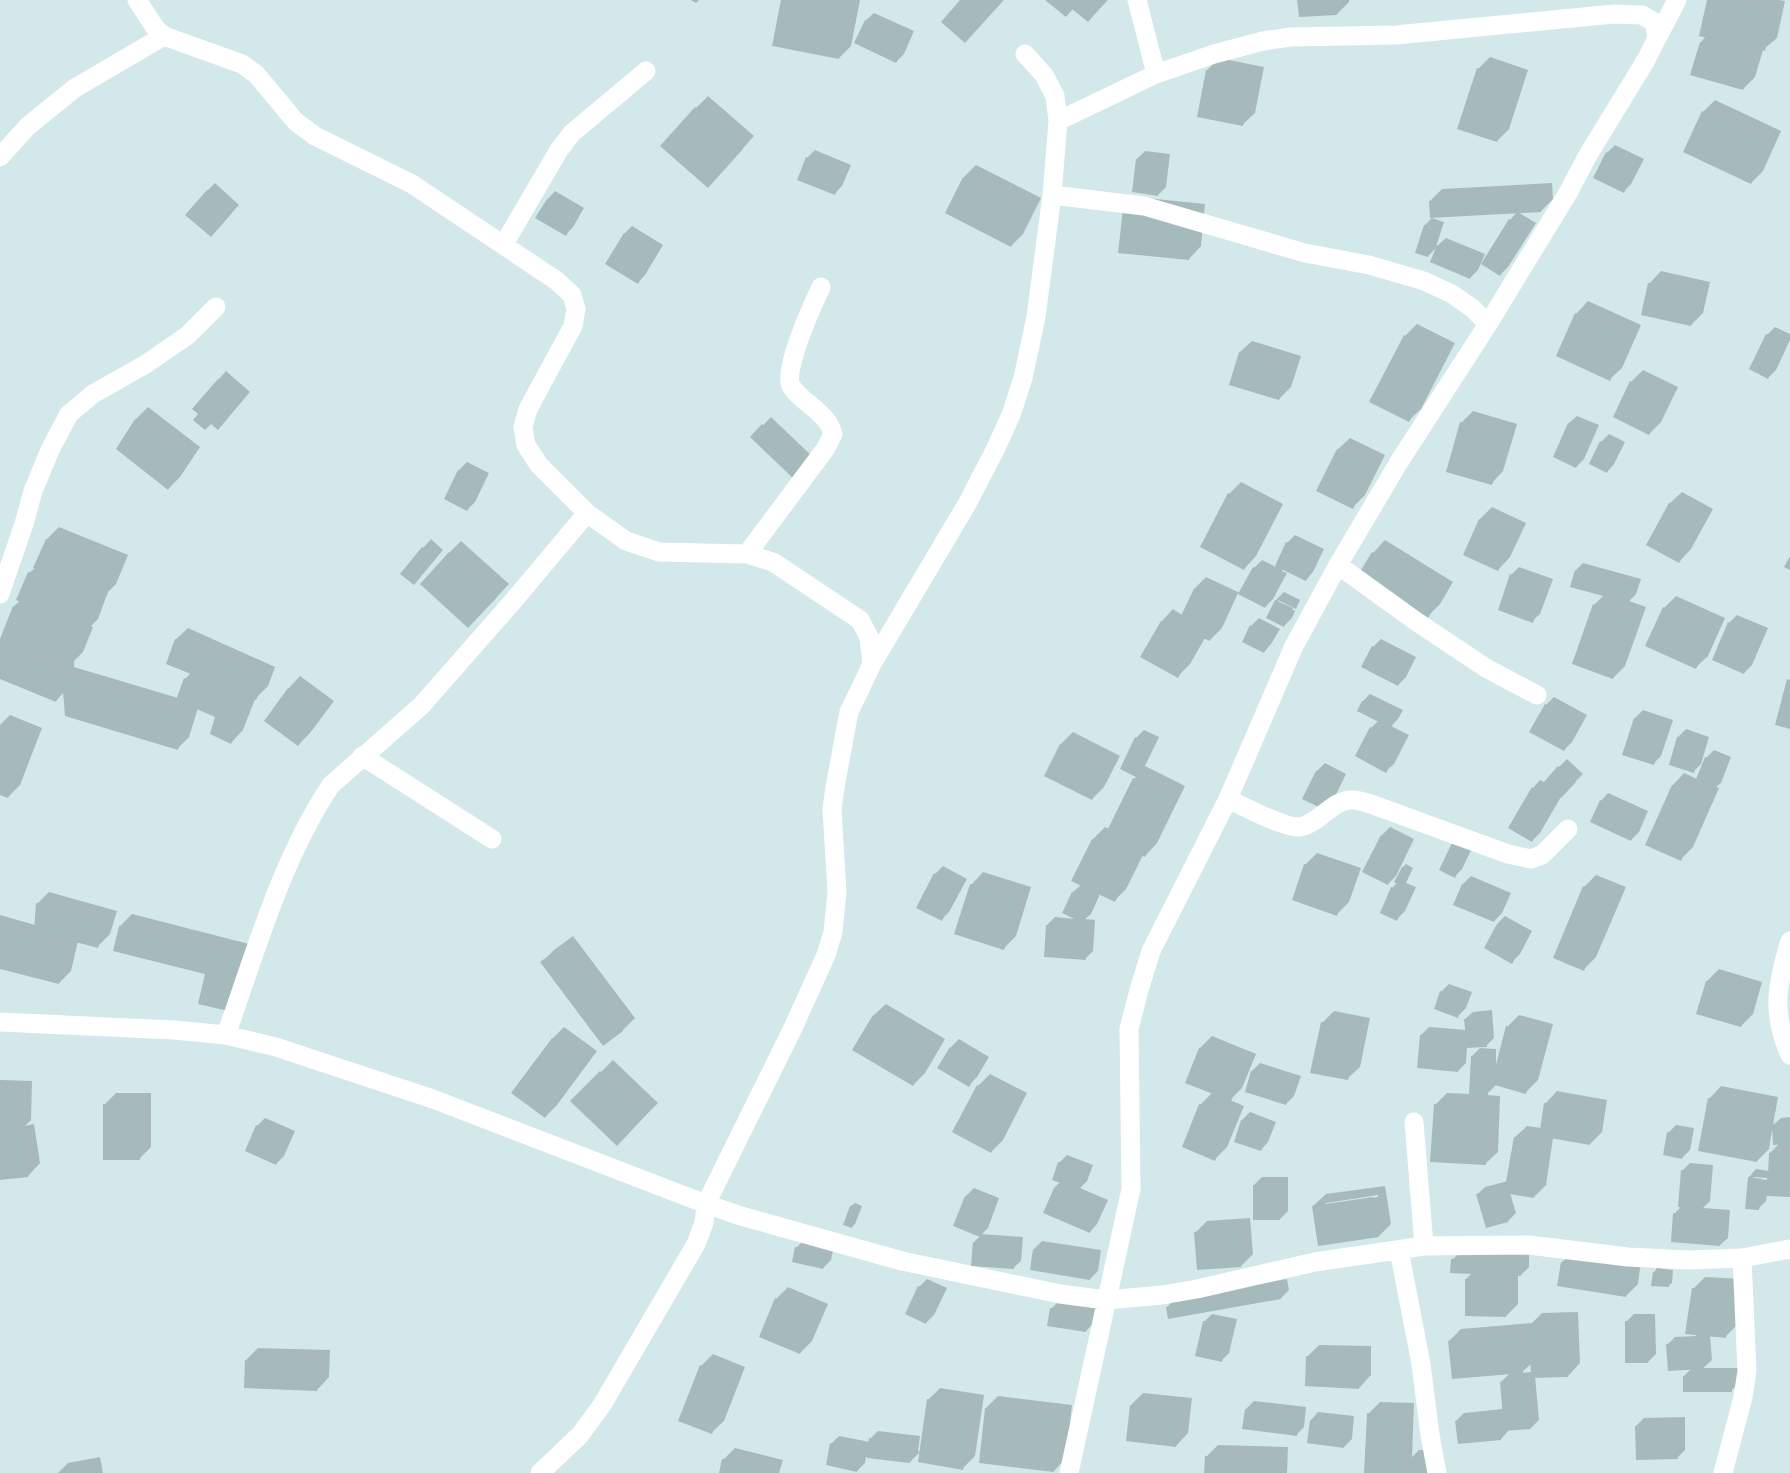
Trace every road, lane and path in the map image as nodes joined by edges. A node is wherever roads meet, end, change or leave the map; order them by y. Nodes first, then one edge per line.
1 (137, 0) edge
2 (1137, 0) edge
3 (1677, 0) edge
4 (164, 36) junction
5 (1657, 38) junction
6 (1025, 54) dead end
7 (646, 71) dead end
8 (1156, 74) junction
9 (1058, 121) junction
10 (0, 157) edge
11 (1052, 196) junction
12 (504, 244) junction
13 (821, 287) dead end
14 (216, 307) dead end
15 (1488, 324) junction
16 (587, 513) junction
17 (746, 554) junction
18 (1338, 565) junction
19 (0, 594) edge
20 (872, 664) junction
21 (1538, 695) dead end
22 (362, 756) junction
23 (1228, 799) junction
24 (1568, 829) dead end
25 (492, 839) dead end
26 (1790, 941) edge
27 (0, 1022) edge
28 (226, 1035) junction
29 (1790, 1055) edge
30 (1414, 1122) dead end
31 (706, 1204) junction
32 (1424, 1246) junction
33 (1790, 1249) edge
34 (1399, 1250) junction
35 (1742, 1258) junction
36 (1106, 1300) junction
37 (540, 1473) edge
38 (1069, 1473) edge
39 (1437, 1473) edge
40 (1723, 1473) edge

1 - 4 street
2 - 8 street
3 - 5 street
4 - 10 street
4 - 12 street
5 - 8 street
5 - 15 street
6 - 9 street
7 - 12 street
8 - 9 street
9 - 11 street
11 - 15 street
11 - 20 street
12 - 16 street
13 - 17 street
14 - 19 street
15 - 18 street
16 - 17 street
16 - 22 street
17 - 20 street
18 - 21 street
18 - 23 street
20 - 31 street
22 - 25 street
22 - 28 street
23 - 24 street
23 - 36 street
26 - 29 street
27 - 28 street
28 - 31 street
30 - 32 street
31 - 36 street
31 - 37 street
32 - 34 street
32 - 35 street
33 - 35 street
34 - 36 street
34 - 39 street
35 - 40 street
36 - 38 street

